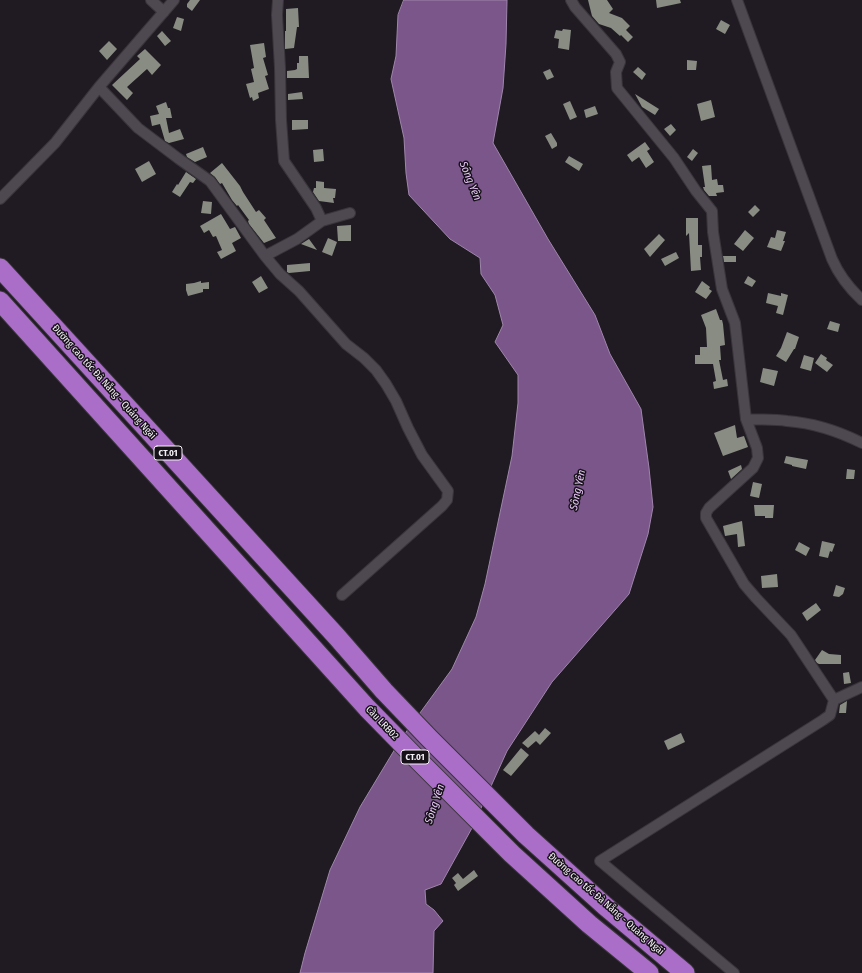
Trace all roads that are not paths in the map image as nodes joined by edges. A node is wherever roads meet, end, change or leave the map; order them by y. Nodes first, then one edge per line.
1 (152, 0) edge
2 (174, 0) edge
3 (278, 0) edge
4 (571, 0) edge
5 (737, 0) edge
6 (164, 12) junction
7 (96, 90) junction
8 (0, 199) edge
9 (350, 213) dead end
10 (322, 221) junction
11 (265, 256) junction
12 (0, 268) edge
13 (862, 300) edge
14 (0, 301) edge
15 (746, 419) junction
16 (862, 443) edge
17 (342, 595) dead end
18 (862, 687) edge
19 (834, 700) junction
20 (648, 973) edge
21 (685, 973) edge
22 (734, 973) edge

1 - 6 street
2 - 6 street
3 - 10 street
4 - 15 street
5 - 13 street
6 - 7 street
7 - 8 street
7 - 11 street
9 - 10 street
10 - 11 street
11 - 17 street
12 - 21 highway, Đường cao tốc Đà Nẵng - Quảng Ngãi / CT.01
14 - 20 highway, Cầu LRB02 / CT.01
15 - 16 street
15 - 19 street
18 - 19 street
19 - 22 street

